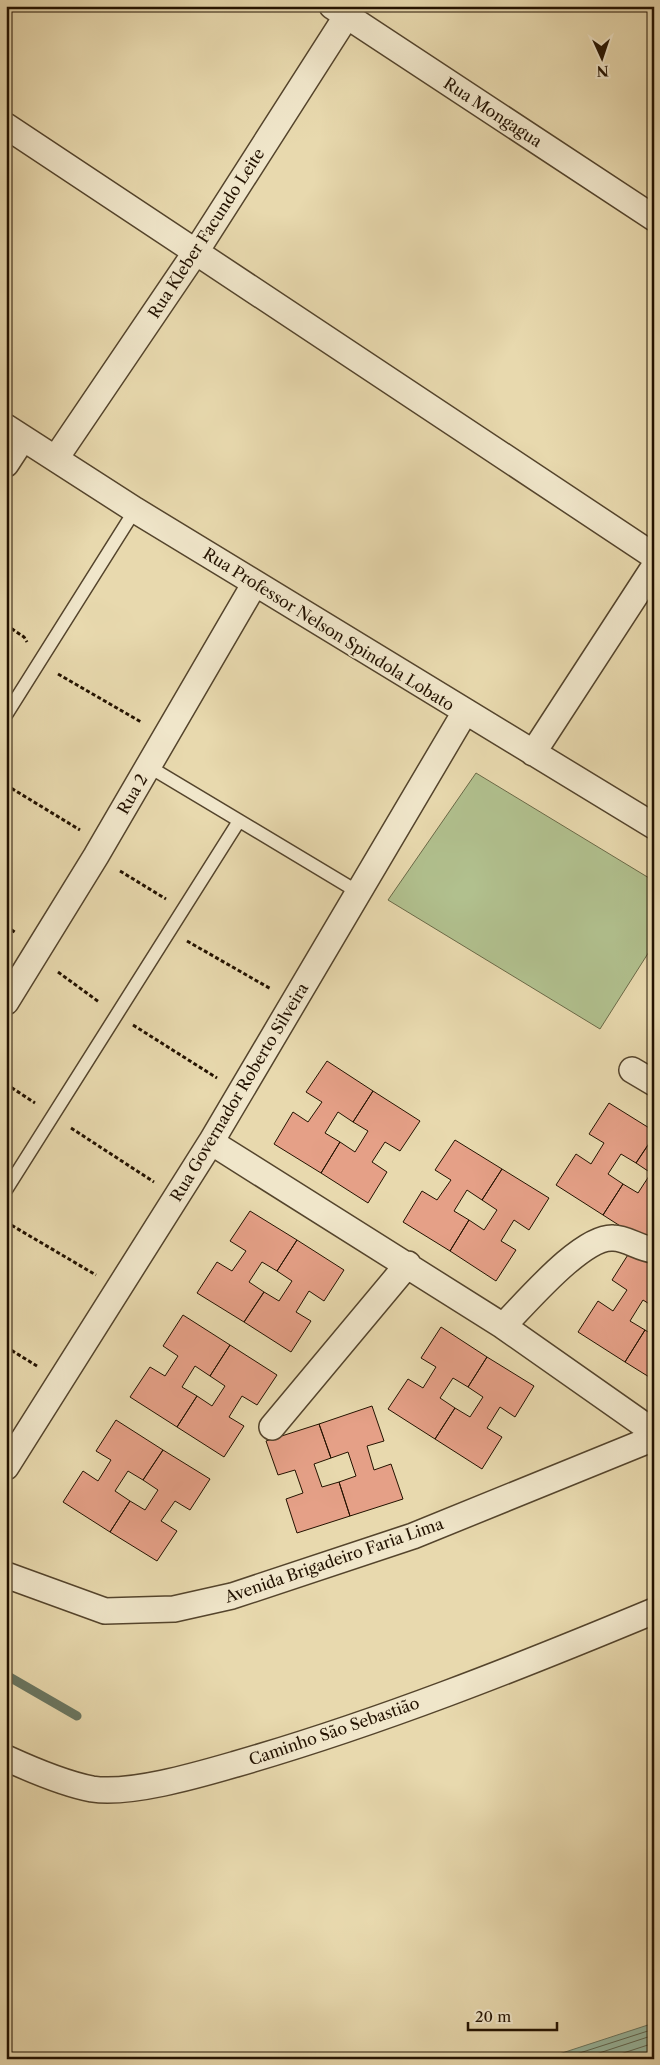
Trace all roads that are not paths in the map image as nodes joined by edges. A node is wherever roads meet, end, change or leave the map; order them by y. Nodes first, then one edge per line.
1 (344, 10) edge
2 (6, 126) edge
3 (654, 218) edge
4 (195, 253) junction
5 (15, 432) edge
6 (56, 458) junction
7 (6, 464) edge
8 (135, 510) junction
9 (654, 556) edge
10 (654, 567) edge
11 (255, 583) junction
12 (465, 712) junction
13 (6, 715) edge
14 (533, 753) junction
15 (148, 766) junction
16 (239, 821) junction
17 (654, 826) edge
18 (358, 892) junction
19 (6, 1002) edge
20 (632, 1070) dead end
21 (654, 1083) edge
22 (211, 1142) junction
23 (6, 1190) edge
24 (654, 1250) edge
25 (408, 1264) junction
26 (503, 1326) junction
27 (272, 1427) dead end
28 (654, 1432) edge
29 (654, 1438) edge
30 (6, 1467) edge
31 (6, 1575) edge
32 (654, 1611) edge
33 (6, 1758) edge

1 - 3 street, Rua Mongagua
1 - 4 street, Rua Kleber Facundo Leite
2 - 4 street
4 - 6 street, Rua Kleber Facundo Leite
4 - 9 street
5 - 6 street, Rua Professor Nelson Spindola Lobato
5 - 7 street
6 - 8 street, Rua Professor Nelson Spindola Lobato
8 - 11 street, Rua Professor Nelson Spindola Lobato
8 - 13 lane
10 - 14 street
11 - 12 street, Rua Professor Nelson Spindola Lobato
11 - 15 street, Rua 2
12 - 14 street, Rua Professor Nelson Spindola Lobato
12 - 18 street, Rua Governador Roberto Silveira
14 - 17 street, Rua Professor Nelson Spindola Lobato
15 - 16 lane
15 - 19 street, Rua 2
16 - 18 lane
16 - 23 lane
18 - 22 street, Rua Governador Roberto Silveira
20 - 21 street
22 - 25 street
22 - 30 street, Rua Governador Roberto Silveira
24 - 26 street
25 - 26 street
25 - 27 street
26 - 28 street
29 - 31 street, Avenida Brigadeiro Faria Lima
32 - 33 street, Caminho São Sebastião

